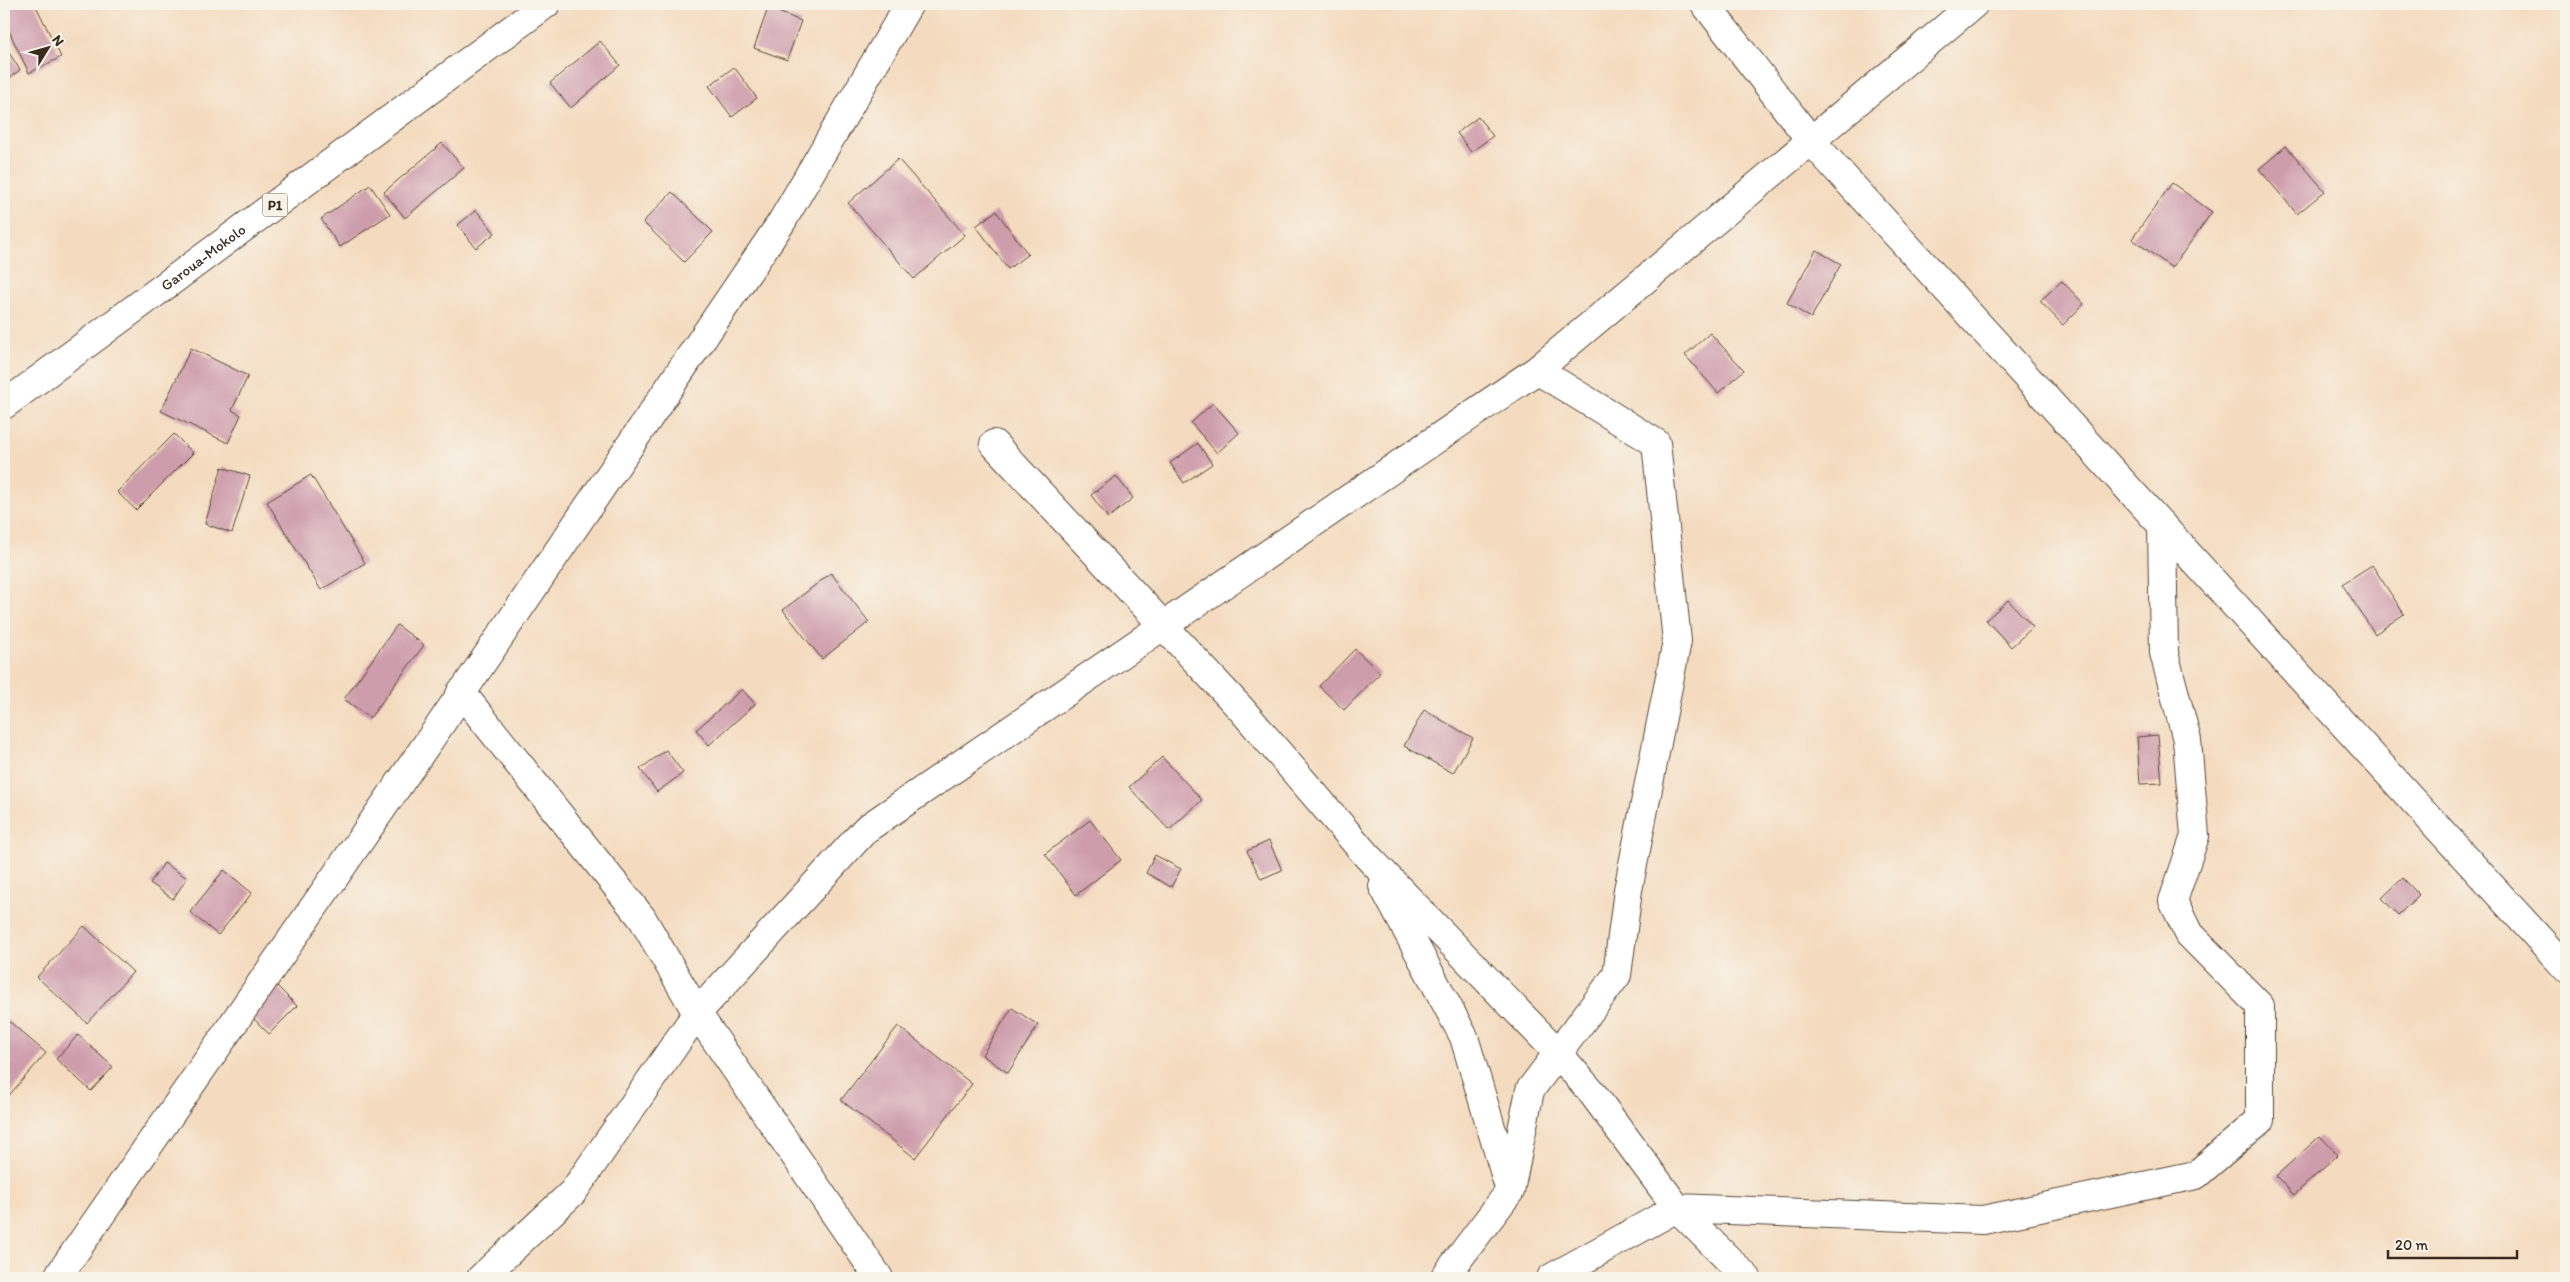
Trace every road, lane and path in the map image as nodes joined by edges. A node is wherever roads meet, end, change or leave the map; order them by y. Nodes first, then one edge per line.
1 (546, 4) edge
2 (909, 4) edge
3 (1705, 4) edge
4 (1974, 4) edge
5 (1812, 142) junction
6 (1537, 370) junction
7 (4, 405) edge
8 (994, 444) dead end
9 (2162, 525) junction
10 (1162, 626) junction
11 (462, 692) junction
12 (1366, 856) junction
13 (2566, 968) edge
14 (697, 1013) junction
15 (1558, 1053) junction
16 (1510, 1191) junction
17 (1677, 1208) junction
18 (58, 1278) edge
19 (482, 1278) edge
20 (879, 1278) edge
21 (1444, 1278) edge
22 (1550, 1278) edge
23 (1747, 1278) edge

1 - 7 street, Garoua-Mokolo / P1
2 - 11 street
3 - 5 street
4 - 5 street
5 - 6 street
5 - 9 street
6 - 10 street
6 - 15 street
8 - 10 street
9 - 13 street
9 - 17 street
10 - 12 street
10 - 14 street
11 - 14 street
11 - 18 street
12 - 15 street
12 - 16 street
14 - 19 street
14 - 20 street
15 - 16 street
15 - 17 street
16 - 21 street
17 - 22 street
17 - 23 street

